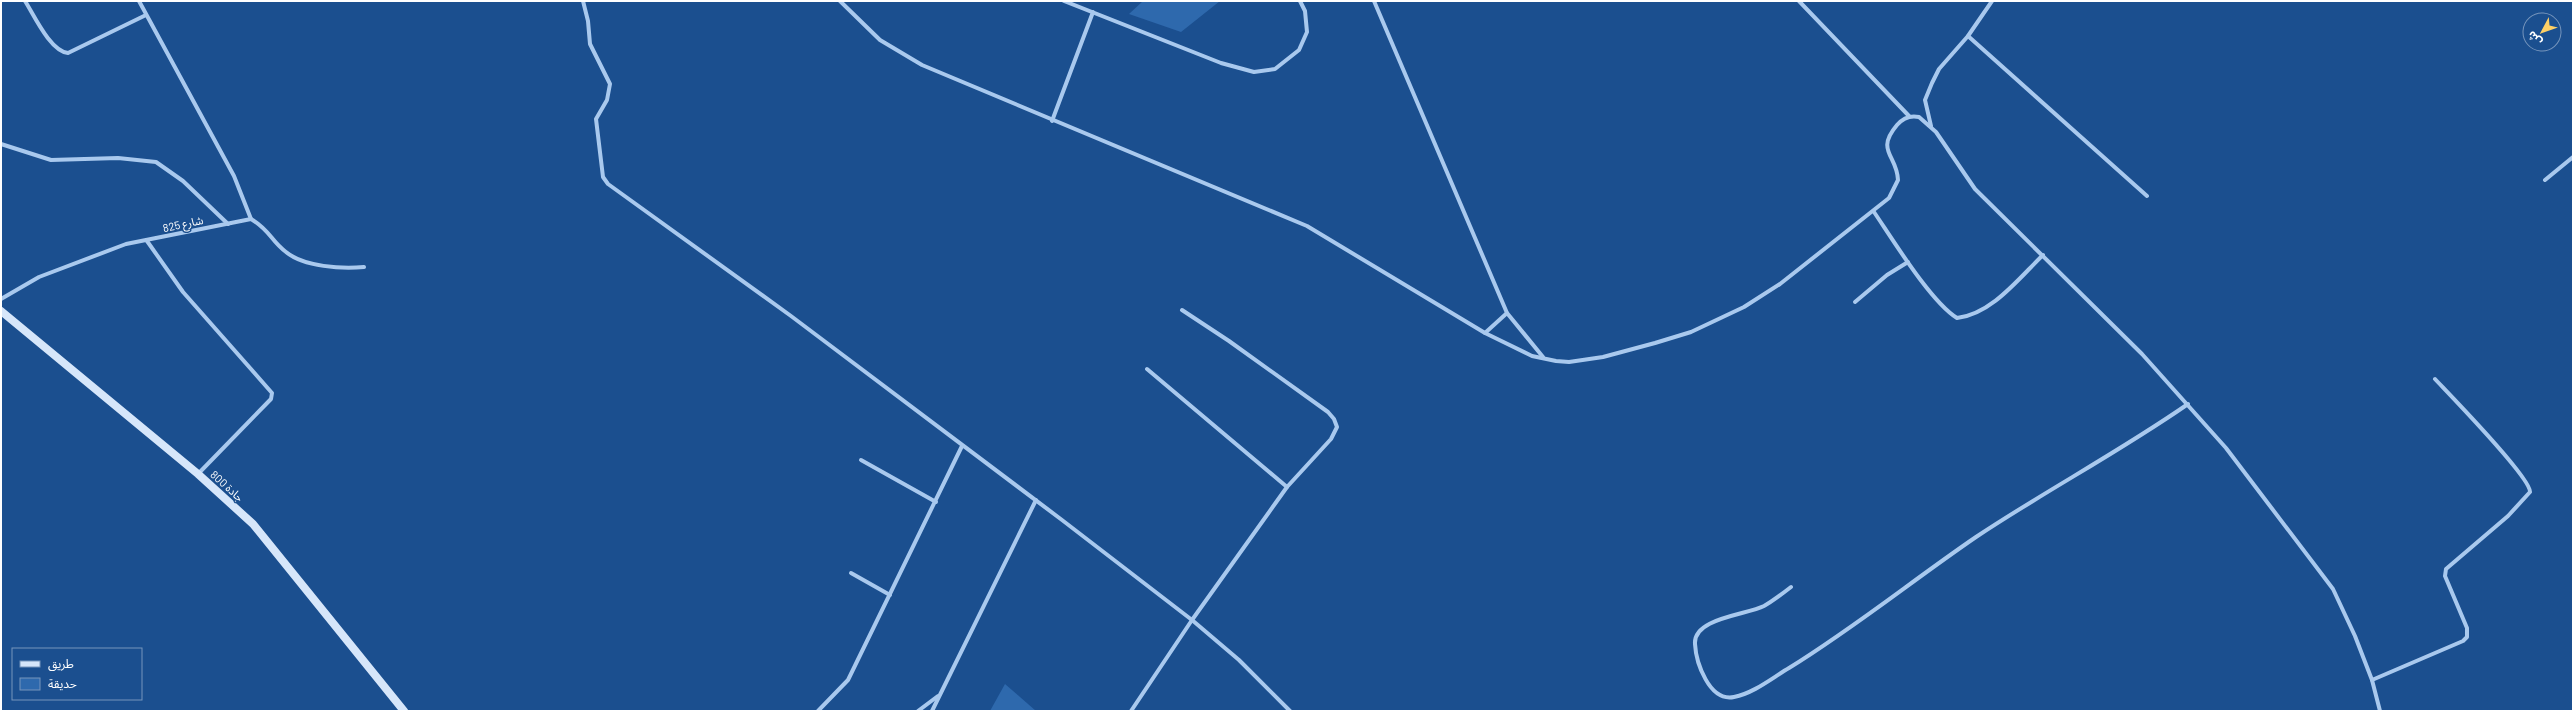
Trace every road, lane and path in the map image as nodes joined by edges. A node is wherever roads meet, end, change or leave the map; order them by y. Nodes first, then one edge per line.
1 (25, 1) edge
2 (138, 1) edge
3 (583, 1) edge
4 (840, 1) edge
5 (1064, 1) edge
6 (1300, 1) edge
7 (1374, 1) edge
8 (1799, 1) edge
9 (1992, 1) edge
10 (1093, 12) junction
11 (146, 15) junction
12 (1968, 36) junction
13 (1909, 116) junction
14 (1052, 121) junction
15 (1931, 126) junction
16 (1, 144) edge
17 (2573, 157) edge
18 (2545, 180) dead end
19 (2147, 196) dead end
20 (1874, 212) junction
21 (250, 219) junction
22 (228, 224) junction
23 (147, 241) junction
24 (2043, 255) junction
25 (1908, 262) junction
26 (364, 267) dead end
27 (1, 299) edge
28 (1855, 302) dead end
29 (1182, 310) dead end
30 (1, 311) edge
31 (1507, 312) junction
32 (1485, 333) junction
33 (1543, 357) junction
34 (1147, 369) dead end
35 (2435, 379) dead end
36 (2188, 404) junction
37 (962, 446) junction
38 (860, 460) dead end
39 (198, 474) junction
40 (1287, 487) junction
41 (1036, 500) junction
42 (936, 502) junction
43 (851, 573) dead end
44 (1791, 588) dead end
45 (890, 595) junction
46 (1192, 620) junction
47 (2372, 680) junction
48 (941, 692) junction
49 (404, 711) edge
50 (818, 711) edge
51 (918, 711) edge
52 (932, 711) edge
53 (1131, 711) edge
54 (1290, 711) edge
55 (2380, 711) edge

1 - 11 street
2 - 11 street
3 - 37 street
4 - 14 street
5 - 10 street
6 - 10 street
7 - 31 street
8 - 13 street
9 - 12 street
10 - 14 street
11 - 21 street
12 - 15 street
12 - 19 street
13 - 15 street
13 - 20 street
14 - 32 street
15 - 24 street
16 - 22 street
17 - 18 street
20 - 25 street
20 - 33 street
21 - 22 street, شارع 825
21 - 26 street
22 - 23 street, شارع 825
23 - 27 street, شارع 825
23 - 39 street
24 - 25 street
24 - 36 street
25 - 28 street
29 - 40 street
30 - 39 main road, جادة 800
31 - 32 street
31 - 33 street
32 - 33 street
34 - 40 street
35 - 47 street
36 - 44 street
36 - 47 street
37 - 41 street
37 - 42 street
38 - 42 street
39 - 49 main road, جادة 800
40 - 46 street
41 - 46 street
41 - 48 street
42 - 45 street
43 - 45 street
45 - 50 street
46 - 53 street
46 - 54 street
47 - 55 street
48 - 51 street
48 - 52 street

